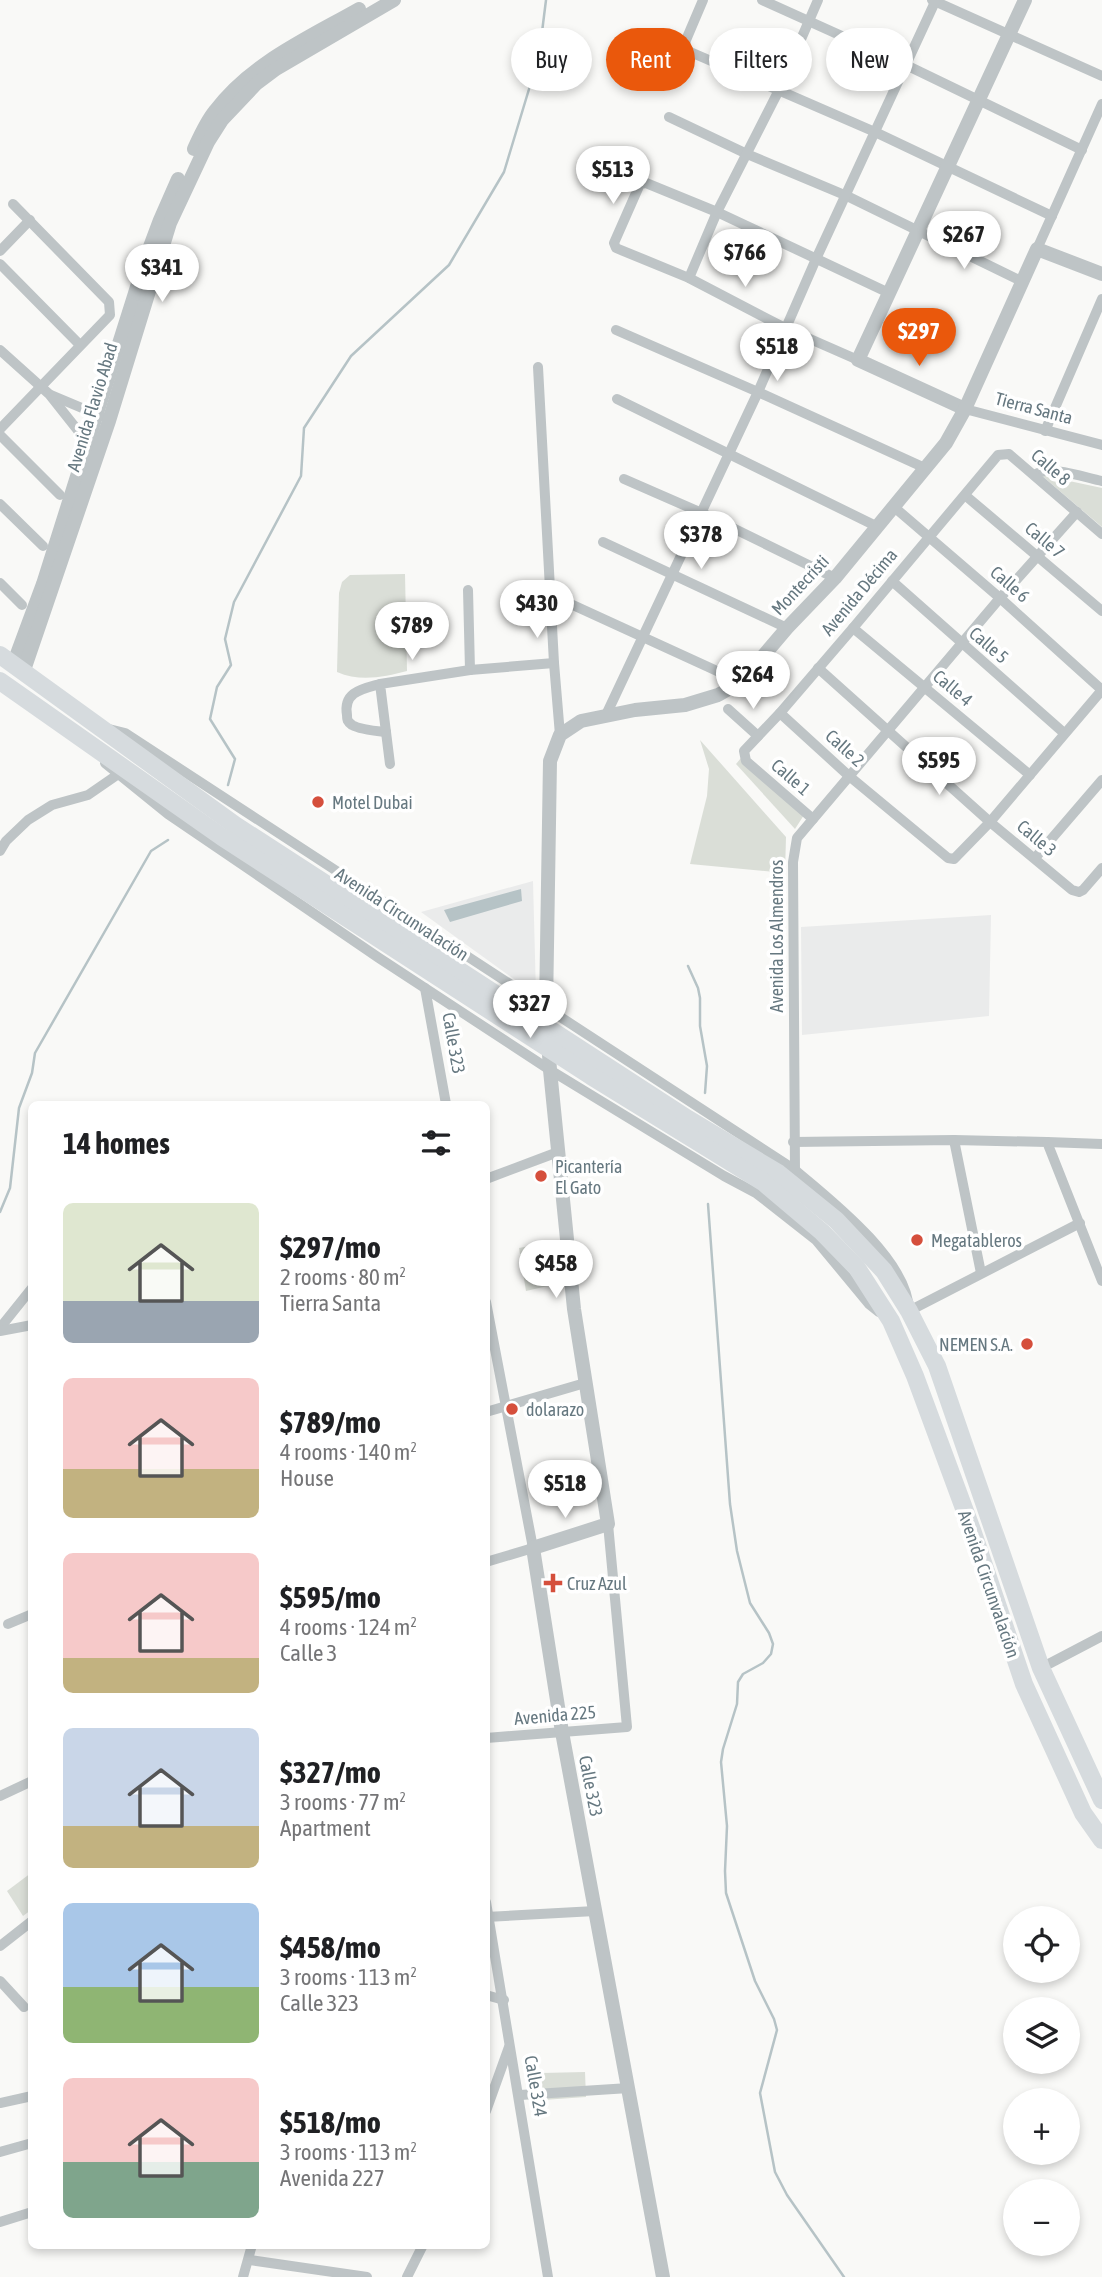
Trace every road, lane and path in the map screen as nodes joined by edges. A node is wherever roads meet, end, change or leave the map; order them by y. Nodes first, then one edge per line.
1 (375, 0) edge
2 (394, 0) edge
3 (704, 0) edge
4 (762, 0) edge
5 (818, 0) edge
6 (1025, 0) edge
7 (934, 1) edge
8 (808, 20) junction
9 (805, 28) edge
10 (826, 28) edge
11 (1011, 34) junction
12 (913, 49) edge
13 (709, 60) edge
14 (913, 69) edge
15 (1102, 76) edge
16 (778, 91) edge
17 (781, 91) edge
18 (894, 91) edge
19 (978, 102) junction
20 (1102, 104) edge
21 (669, 117) dead end
22 (875, 132) junction
23 (1082, 150) junction
24 (747, 154) junction
25 (948, 166) junction
26 (847, 196) junction
27 (13, 204) dead end
28 (717, 212) junction
29 (1052, 216) junction
30 (30, 220) junction
31 (919, 230) junction
32 (1037, 249) junction
33 (0, 251) edge
34 (816, 259) junction
35 (0, 264) edge
36 (1102, 274) edge
37 (689, 278) junction
38 (1023, 282) junction
39 (889, 293) junction
40 (1102, 299) edge
41 (785, 328) junction
42 (616, 330) dead end
43 (80, 345) junction
44 (0, 350) edge
45 (858, 360) junction
46 (538, 367) dead end
47 (44, 391) junction
48 (758, 392) junction
49 (617, 399) dead end
50 (965, 408) junction
51 (103, 418) junction
52 (0, 429) edge
53 (1045, 431) junction
54 (0, 435) edge
55 (1102, 446) edge
56 (93, 448) junction
57 (1009, 454) joint
58 (729, 455) junction
59 (925, 468) junction
60 (1035, 475) junction
61 (624, 480) dead end
62 (1102, 481) edge
63 (60, 495) dead end
64 (966, 496) junction
65 (0, 504) edge
66 (894, 507) junction
67 (1077, 512) junction
68 (702, 513) junction
69 (878, 527) junction
70 (1102, 534) edge
71 (928, 537) junction
72 (603, 542) dead end
73 (43, 546) dead end
74 (1037, 555) junction
75 (673, 576) junction
76 (835, 578) junction
77 (892, 582) junction
78 (0, 583) edge
79 (468, 590) dead end
80 (551, 595) junction
81 (1000, 598) junction
82 (22, 605) dead end
83 (1102, 611) edge
84 (787, 628) junction
85 (853, 628) junction
86 (645, 636) junction
87 (961, 644) junction
88 (554, 663) junction
89 (12, 664) edge
90 (818, 668) junction
91 (470, 670) junction
92 (0, 681) edge
93 (741, 682) junction
94 (380, 684) junction
95 (924, 687) junction
96 (1102, 690) edge
97 (727, 709) dead end
98 (780, 713) junction
99 (606, 715) junction
100 (96, 726) junction
101 (888, 730) junction
102 (386, 732) junction
103 (1064, 733) junction
104 (560, 735) junction
105 (758, 736) junction
106 (87, 743) junction
107 (746, 761) joint
108 (390, 764) dead end
109 (117, 775) junction
110 (1030, 775) junction
111 (849, 776) junction
112 (1102, 780) edge
113 (813, 819) junction
114 (990, 822) junction
115 (0, 851) edge
116 (1035, 858) junction
117 (1102, 868) edge
118 (425, 988) junction
119 (546, 1008) junction
120 (550, 1070) junction
121 (445, 1101) edge
122 (954, 1140) junction
123 (793, 1142) junction
124 (1047, 1142) junction
125 (1102, 1144) edge
126 (558, 1152) junction
127 (794, 1170) junction
128 (490, 1178) edge
129 (1080, 1223) junction
130 (981, 1273) junction
131 (1102, 1281) edge
132 (28, 1293) edge
133 (909, 1311) junction
134 (891, 1321) junction
135 (490, 1324) edge
136 (28, 1326) edge
137 (0, 1330) edge
138 (585, 1383) junction
139 (505, 1406) junction
140 (490, 1411) edge
141 (608, 1524) junction
142 (533, 1548) junction
143 (490, 1561) edge
144 (28, 1616) edge
145 (8, 1624) dead end
146 (1102, 1636) edge
147 (1031, 1641) junction
148 (1012, 1649) junction
149 (1041, 1668) junction
150 (562, 1732) junction
151 (490, 1738) edge
152 (28, 1783) edge
153 (0, 1796) edge
154 (1102, 1800) edge
155 (1102, 1840) edge
156 (595, 1911) junction
157 (490, 1917) edge
158 (28, 1924) edge
159 (490, 1927) edge
160 (0, 1946) edge
161 (0, 1981) edge
162 (490, 1996) edge
163 (504, 2000) junction
164 (24, 2007) dead end
165 (510, 2044) junction
166 (629, 2088) junction
167 (520, 2095) junction
168 (490, 2096) edge
169 (28, 2097) edge
170 (0, 2103) edge
171 (28, 2144) edge
172 (0, 2152) edge
173 (28, 2213) edge
174 (0, 2222) edge
175 (251, 2249) edge
176 (421, 2249) edge
177 (250, 2260) junction
178 (243, 2277) edge
179 (367, 2277) edge
180 (407, 2277) edge
181 (548, 2277) edge
182 (663, 2277) edge

1 - 51 street, Avenida Flavio Abad
2 - 51 street, Avenida Flavio Abad
3 - 13 street
4 - 8 street
5 - 8 street
6 - 11 street
7 - 11 street
7 - 12 street
8 - 9 street
8 - 10 street
11 - 15 street
11 - 19 street
14 - 19 street
16 - 24 street
17 - 22 street
18 - 22 street
19 - 23 street
19 - 25 street
20 - 23 street, Montecristi
21 - 24 street
22 - 25 street
22 - 26 street
23 - 29 street, Montecristi
24 - 26 street
24 - 28 street
25 - 29 street
25 - 31 street
26 - 31 street
26 - 34 street
27 - 30 street
28 - 34 street
28 - 37 street
28 - 37 street, Tierra Santa
29 - 32 street, Montecristi
30 - 33 street
30 - 43 street
31 - 38 street
31 - 39 street
32 - 36 street
32 - 38 street, Montecristi
34 - 39 street
34 - 41 street
35 - 43 street
37 - 41 street, Tierra Santa
38 - 50 street, Montecristi
39 - 45 street
40 - 53 street
41 - 45 street, Tierra Santa
41 - 48 street
42 - 48 street
43 - 47 street
44 - 47 street
45 - 50 street, Tierra Santa
46 - 80 street
47 - 51 street
47 - 52 street
47 - 56 street
48 - 58 street
48 - 59 street
49 - 58 street
50 - 53 street, Tierra Santa
50 - 59 street, Montecristi
51 - 56 street, Avenida Flavio Abad
53 - 55 street, Tierra Santa
54 - 63 street
56 - 89 street, Avenida Flavio Abad
57 - 60 street, Calle 8
57 - 64 street, Avenida Décima
58 - 68 street
58 - 69 street
59 - 66 street, Montecristi
60 - 62 street
60 - 67 street, Calle 8
61 - 68 street
64 - 71 street, Avenida Décima
64 - 74 street, Calle 7
65 - 73 street
66 - 69 street, Montecristi
66 - 71 street, Calle 6
67 - 70 street, Calle 8
67 - 74 street, Avenida Los Almendros
68 - 75 street
68 - 76 street
69 - 76 street, Montecristi
71 - 77 street, Avenida Décima
71 - 81 street, Calle 6
72 - 75 street
74 - 81 street, Avenida Los Almendros
74 - 83 street, Calle 7
75 - 84 street
75 - 86 street
76 - 84 street, Montecristi
77 - 85 street, Avenida Décima
77 - 87 street, Calle 5
78 - 82 street
79 - 91 street
80 - 86 street
80 - 88 street
81 - 87 street, Avenida Los Almendros
81 - 96 street, Calle 6
84 - 93 street, Montecristi
85 - 90 street, Avenida Décima
85 - 95 street, Calle 4
86 - 93 street
86 - 99 street
87 - 95 street, Avenida Los Almendros
87 - 103 street, Calle 5
88 - 91 street
88 - 104 street
89 - 100 highway, Avenida Circunvalación
90 - 98 street, Avenida Décima
90 - 101 street, Calle 3
91 - 94 street
92 - 106 highway, Avenida Circunvalación
93 - 99 street, Montecristi
94 - 102 street
94 - 102 street
95 - 101 street, Avenida Los Almendros
95 - 110 street, Calle 4
96 - 103 street
97 - 105 street
98 - 105 street, Avenida Décima
98 - 111 street, Calle 2
99 - 104 street, Montecristi
100 - 119 street, Avenida Circunvalación
100 - 133 highway, Avenida Circunvalación
101 - 111 street, Avenida Los Almendros
101 - 114 street, Calle 3
102 - 108 street
103 - 110 street
104 - 119 street
105 - 107 street, Avenida Décima
106 - 109 street, Avenida Circunvalación
106 - 134 highway, Avenida Circunvalación
107 - 113 street, Calle 1
109 - 115 street
109 - 118 street, Avenida Circunvalación
110 - 114 street
111 - 113 street, Avenida Los Almendros
111 - 114 street, Calle 2
112 - 116 street
113 - 123 street, Avenida Los Almendros
114 - 116 street, Calle 3
116 - 117 street, Calle 3
118 - 120 street, Avenida Circunvalación
118 - 121 street, Calle 323
119 - 120 street
119 - 127 street, Avenida Circunvalación
120 - 126 street
120 - 134 street, Avenida Circunvalación
122 - 123 street
122 - 124 street
122 - 130 street
123 - 127 street, Avenida Los Almendros
124 - 125 street
124 - 129 street
126 - 128 street
126 - 138 street
127 - 133 street, Avenida Circunvalación
129 - 130 street
129 - 131 street
130 - 133 street
132 - 137 street
133 - 147 highway, Avenida Circunvalación
134 - 148 highway, Avenida Circunvalación
135 - 139 street, Calle 323
136 - 137 street
138 - 139 street
138 - 141 street
139 - 140 street
139 - 142 street, Calle 323
141 - 142 street
141 - 150 street, Avenida 225
142 - 143 street
142 - 150 street, Calle 323
144 - 145 street
146 - 149 street
147 - 148 highway
147 - 149 highway, Avenida Circunvalación
148 - 155 highway, Avenida Circunvalación
149 - 154 highway, Avenida Circunvalación
150 - 151 street, Avenida 225
150 - 156 street, Calle 323
152 - 153 street
156 - 157 street
156 - 166 street, Calle 323
158 - 160 street
159 - 163 street, Calle 324
161 - 164 street
162 - 163 street
163 - 165 street, Calle 324
165 - 167 street, Calle 324
165 - 168 street
166 - 167 street
166 - 182 street, Calle 323
167 - 181 street, Calle 324
169 - 170 street
171 - 172 street
173 - 174 street
175 - 177 street
176 - 180 street
177 - 178 street
177 - 179 street

